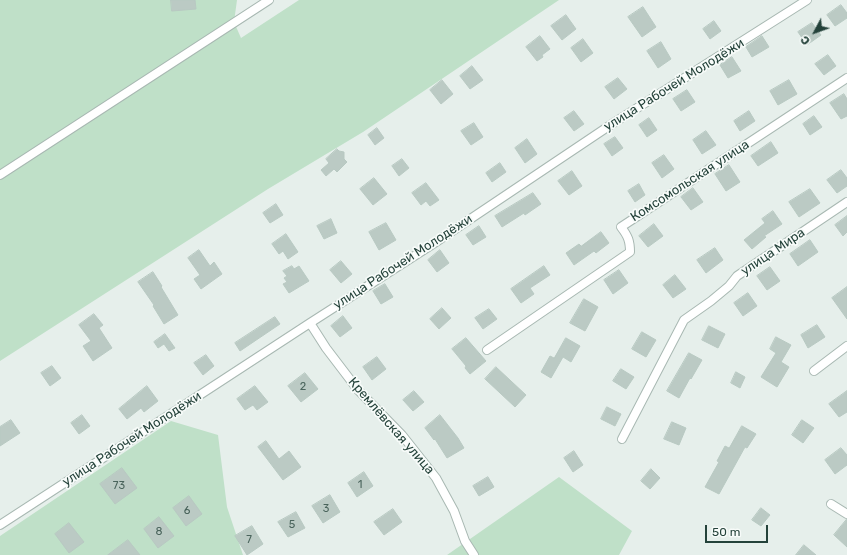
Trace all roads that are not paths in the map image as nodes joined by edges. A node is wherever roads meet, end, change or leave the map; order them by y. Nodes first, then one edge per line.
1 (269, 0) edge
2 (807, 0) edge
3 (847, 78) edge
4 (0, 175) edge
5 (847, 202) edge
6 (310, 323) junction
7 (847, 346) edge
8 (487, 350) dead end
9 (814, 371) dead end
10 (622, 439) dead end
11 (831, 504) dead end
12 (847, 514) edge
13 (0, 525) edge
14 (474, 555) edge

1 - 4 street
2 - 6 street, улица Рабочей Молодёжи
3 - 8 street, Комсомольская улица
5 - 10 street, улица Мира
6 - 13 street, улица Рабочей Молодёжи
6 - 14 street, Кремлёвская улица
7 - 9 street
11 - 12 street

